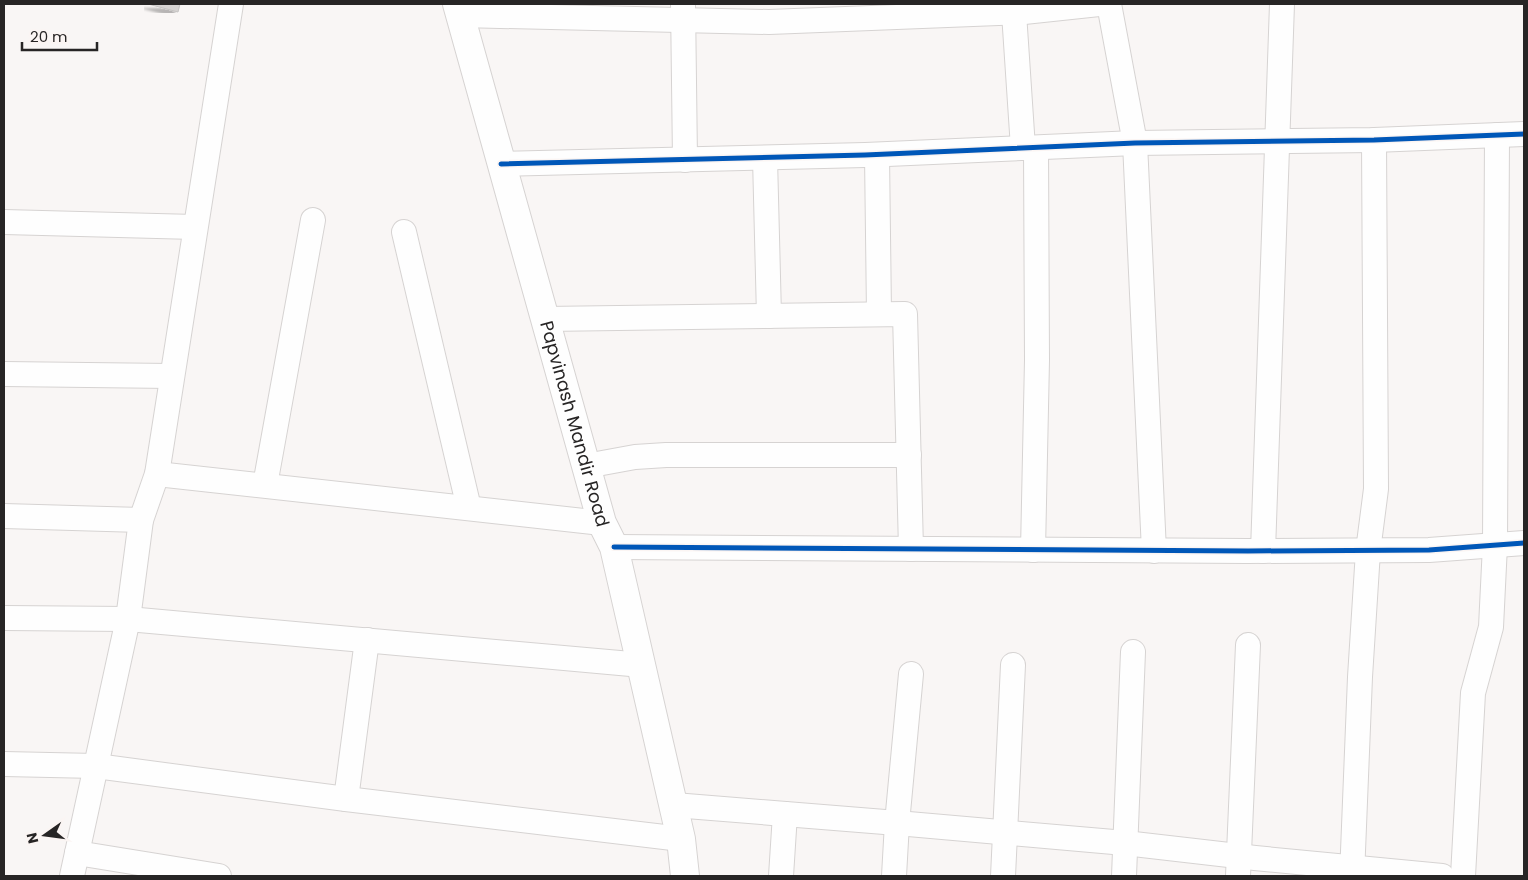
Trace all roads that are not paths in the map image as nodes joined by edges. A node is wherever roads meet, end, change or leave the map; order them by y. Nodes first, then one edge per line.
1 (231, 4) edge
2 (1099, 4) edge
3 (1109, 4) edge
4 (1282, 4) edge
5 (458, 9) edge
6 (683, 12) edge
7 (1014, 13) junction
8 (1524, 134) edge
9 (1496, 135) junction
10 (1374, 140) junction
11 (1277, 141) junction
12 (1135, 143) junction
13 (1029, 148) junction
14 (877, 155) junction
15 (765, 158) junction
16 (685, 160) junction
17 (501, 164) junction
18 (313, 220) dead end
19 (4, 222) edge
20 (195, 227) junction
21 (404, 232) dead end
22 (879, 314) junction
23 (769, 316) junction
24 (545, 319) junction
25 (4, 374) edge
26 (171, 376) junction
27 (909, 455) junction
28 (586, 466) junction
29 (157, 474) junction
30 (265, 485) junction
31 (469, 508) junction
32 (4, 516) edge
33 (141, 520) junction
34 (608, 535) junction
35 (1524, 543) edge
36 (1495, 544) junction
37 (911, 549) junction
38 (1033, 550) junction
39 (1154, 551) junction
40 (1263, 551) junction
41 (1368, 551) junction
42 (4, 618) edge
43 (128, 619) junction
44 (367, 640) junction
45 (1248, 645) dead end
46 (1133, 652) dead end
47 (642, 665) junction
48 (1013, 665) dead end
49 (911, 674) dead end
50 (4, 764) edge
51 (96, 766) junction
52 (346, 799) junction
53 (674, 805) junction
54 (785, 814) junction
55 (897, 823) junction
56 (1005, 833) junction
57 (682, 839) junction
58 (1125, 843) junction
59 (77, 853) junction
60 (1238, 866) edge
61 (1353, 872) edge
62 (72, 876) edge
63 (219, 876) edge
64 (684, 876) edge
65 (781, 876) edge
66 (894, 876) edge
67 (1003, 876) edge
68 (1124, 876) edge
69 (1442, 876) edge
70 (1463, 876) edge

1 - 20 street
2 - 7 street
3 - 12 street
4 - 11 street
5 - 6 street
5 - 17 street, Papvinash Mandir Road
6 - 7 street
6 - 16 street
7 - 13 street
8 - 9 street
9 - 10 street
9 - 36 street
10 - 11 street
10 - 41 street
11 - 12 street
11 - 40 street
12 - 13 street
12 - 39 street
13 - 14 street
13 - 38 street
14 - 15 street
14 - 22 street
15 - 16 street
15 - 23 street
16 - 17 street
17 - 24 street, Papvinash Mandir Road
18 - 30 street
19 - 20 street
20 - 26 street
21 - 31 street
22 - 23 street
22 - 27 street
23 - 24 street
24 - 28 street, Papvinash Mandir Road
25 - 26 street
26 - 29 street
27 - 28 street
27 - 37 street
28 - 34 street, Papvinash Mandir Road
29 - 30 street
29 - 33 street
30 - 31 street
31 - 34 street
32 - 33 street
33 - 43 street
34 - 37 street
34 - 47 street, Papvinash Mandir Road
35 - 36 street
36 - 41 street
36 - 70 street
37 - 38 street
38 - 39 street
39 - 40 street
40 - 41 street
41 - 61 street
42 - 43 street
43 - 44 street
43 - 51 street
44 - 47 street
44 - 52 street
45 - 60 street
46 - 58 street
47 - 53 street, Papvinash Mandir Road
48 - 56 street
49 - 55 street
50 - 51 street
51 - 52 street
51 - 59 street
52 - 57 street
53 - 54 street
53 - 57 street, Papvinash Mandir Road
54 - 55 street
54 - 65 street
55 - 56 street
55 - 66 street
56 - 58 street
56 - 67 street
57 - 64 street, Papvinash Mandir Road
58 - 60 street
58 - 68 street
59 - 62 street
59 - 63 street
60 - 61 street
61 - 69 street

